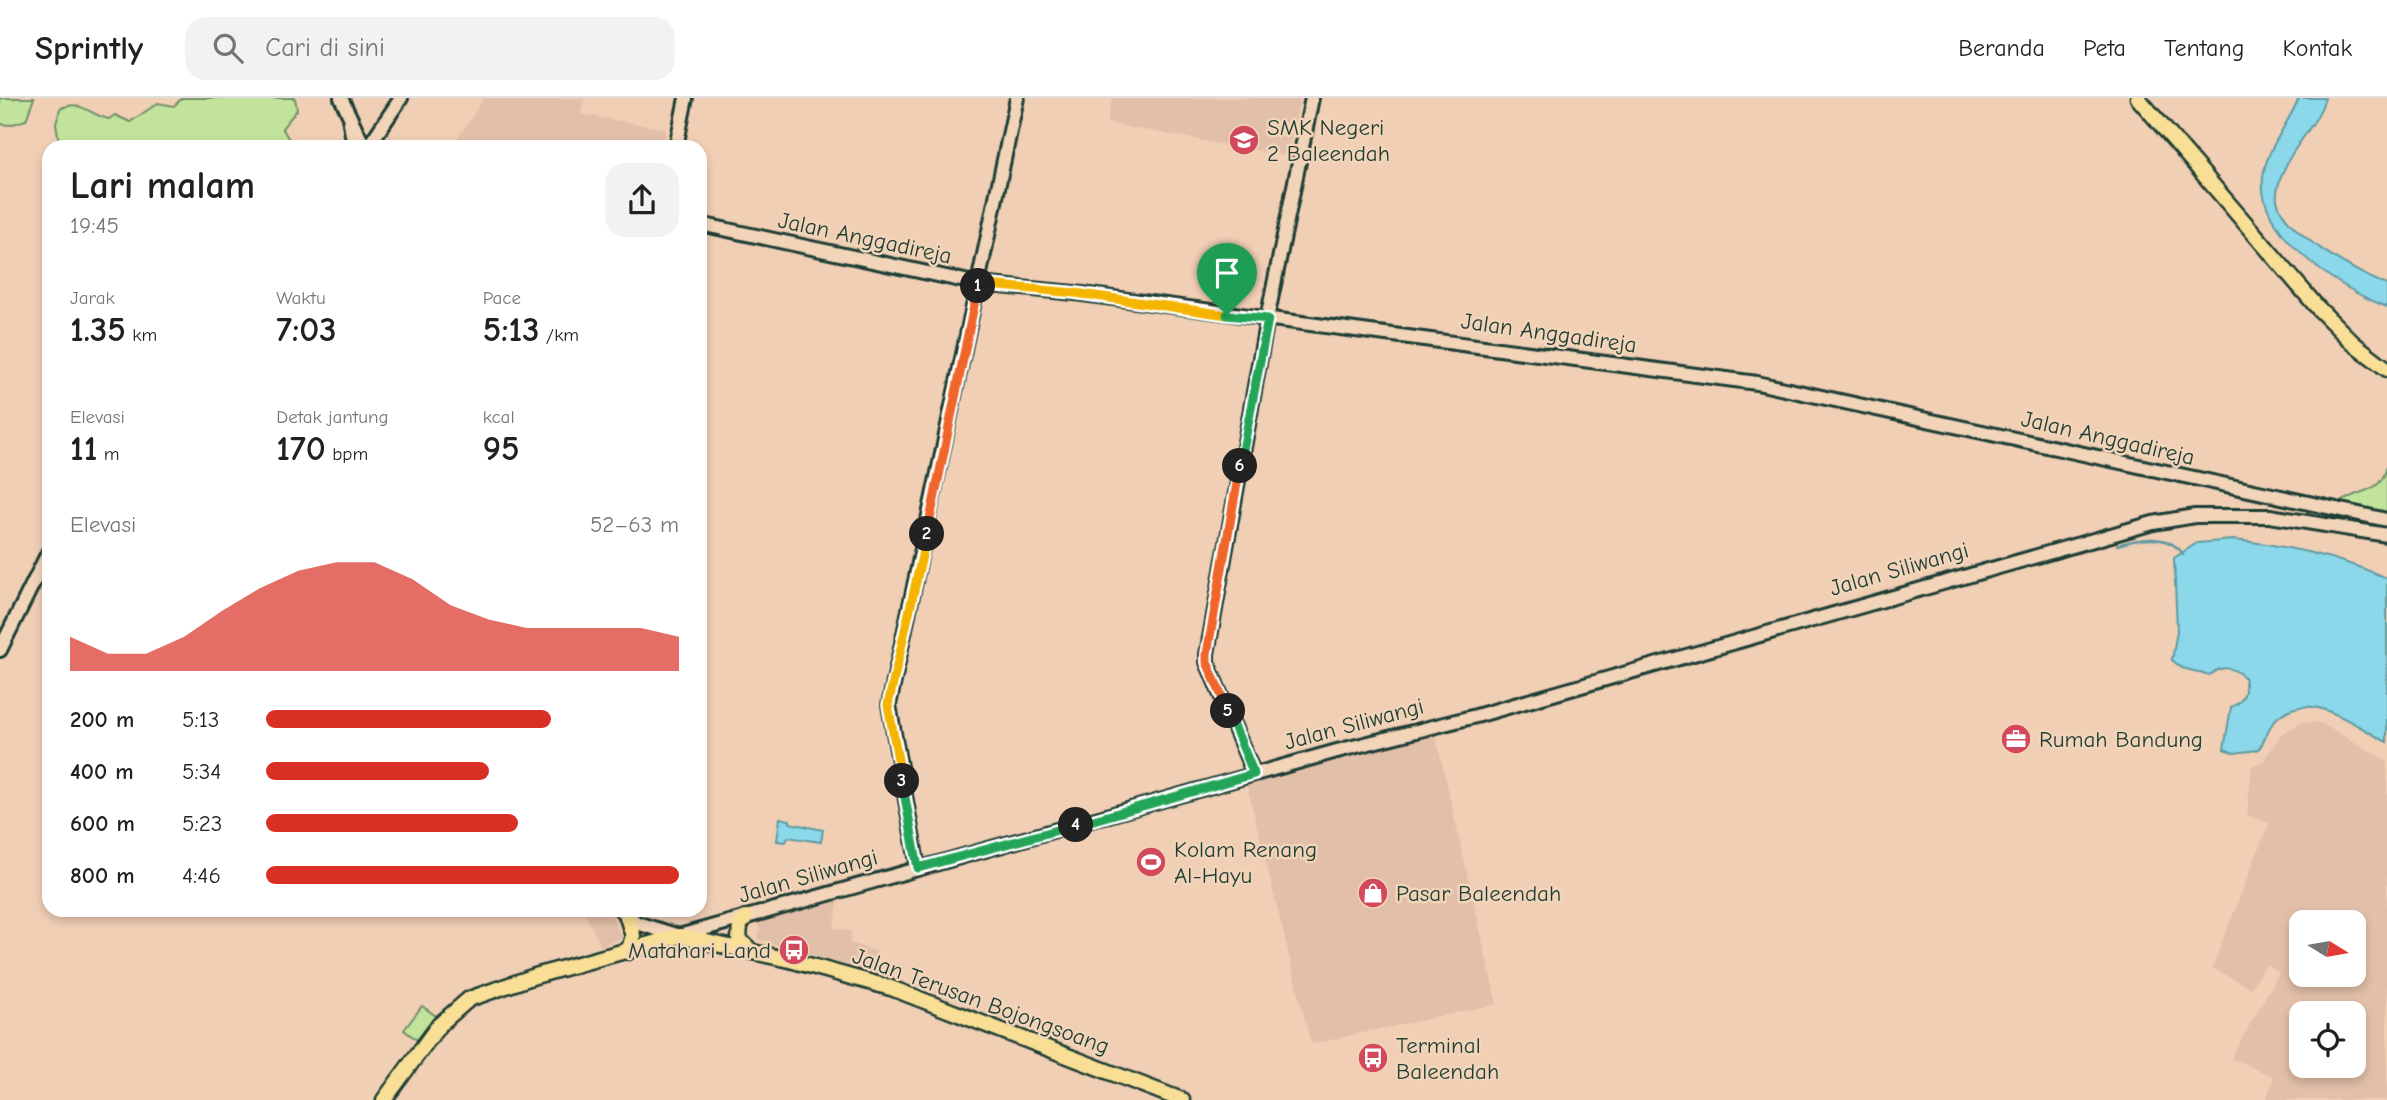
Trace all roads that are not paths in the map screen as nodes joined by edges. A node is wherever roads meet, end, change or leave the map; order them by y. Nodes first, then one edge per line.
1 (341, 98) edge
2 (401, 98) edge
3 (686, 98) edge
4 (1017, 98) edge
5 (1312, 98) edge
6 (2138, 98) edge
7 (359, 140) edge
8 (368, 140) edge
9 (677, 140) edge
10 (707, 226) edge
11 (979, 284) junction
12 (1268, 319) junction
13 (2387, 369) edge
14 (2387, 520) edge
15 (2387, 535) edge
16 (42, 565) edge
17 (0, 650) edge
18 (1254, 774) junction
19 (918, 868) junction
20 (625, 917) edge
21 (634, 917) edge
22 (746, 918) junction
23 (679, 936) junction
24 (628, 952) junction
25 (752, 952) junction
26 (384, 1100) edge
27 (1182, 1100) edge

1 - 7 main road
2 - 8 main road
3 - 9 main road
4 - 11 main road
5 - 12 main road
6 - 13 main road
10 - 11 main road, Jalan Anggadireja
11 - 12 main road, Jalan Anggadireja
11 - 19 main road
12 - 14 main road, Jalan Anggadireja
12 - 18 main road
15 - 18 main road, Jalan Siliwangi
16 - 17 main road
18 - 19 main road, Jalan Siliwangi
19 - 22 main road, Jalan Siliwangi
20 - 24 main road
21 - 23 main road
22 - 23 main road, Jalan Siliwangi
22 - 25 main road
23 - 24 main road, Jalan Siliwangi
23 - 25 main road, Jalan Terusan Bojongsoang
24 - 26 main road, Jalan Siliwangi
25 - 27 main road, Jalan Terusan Bojongsoang

